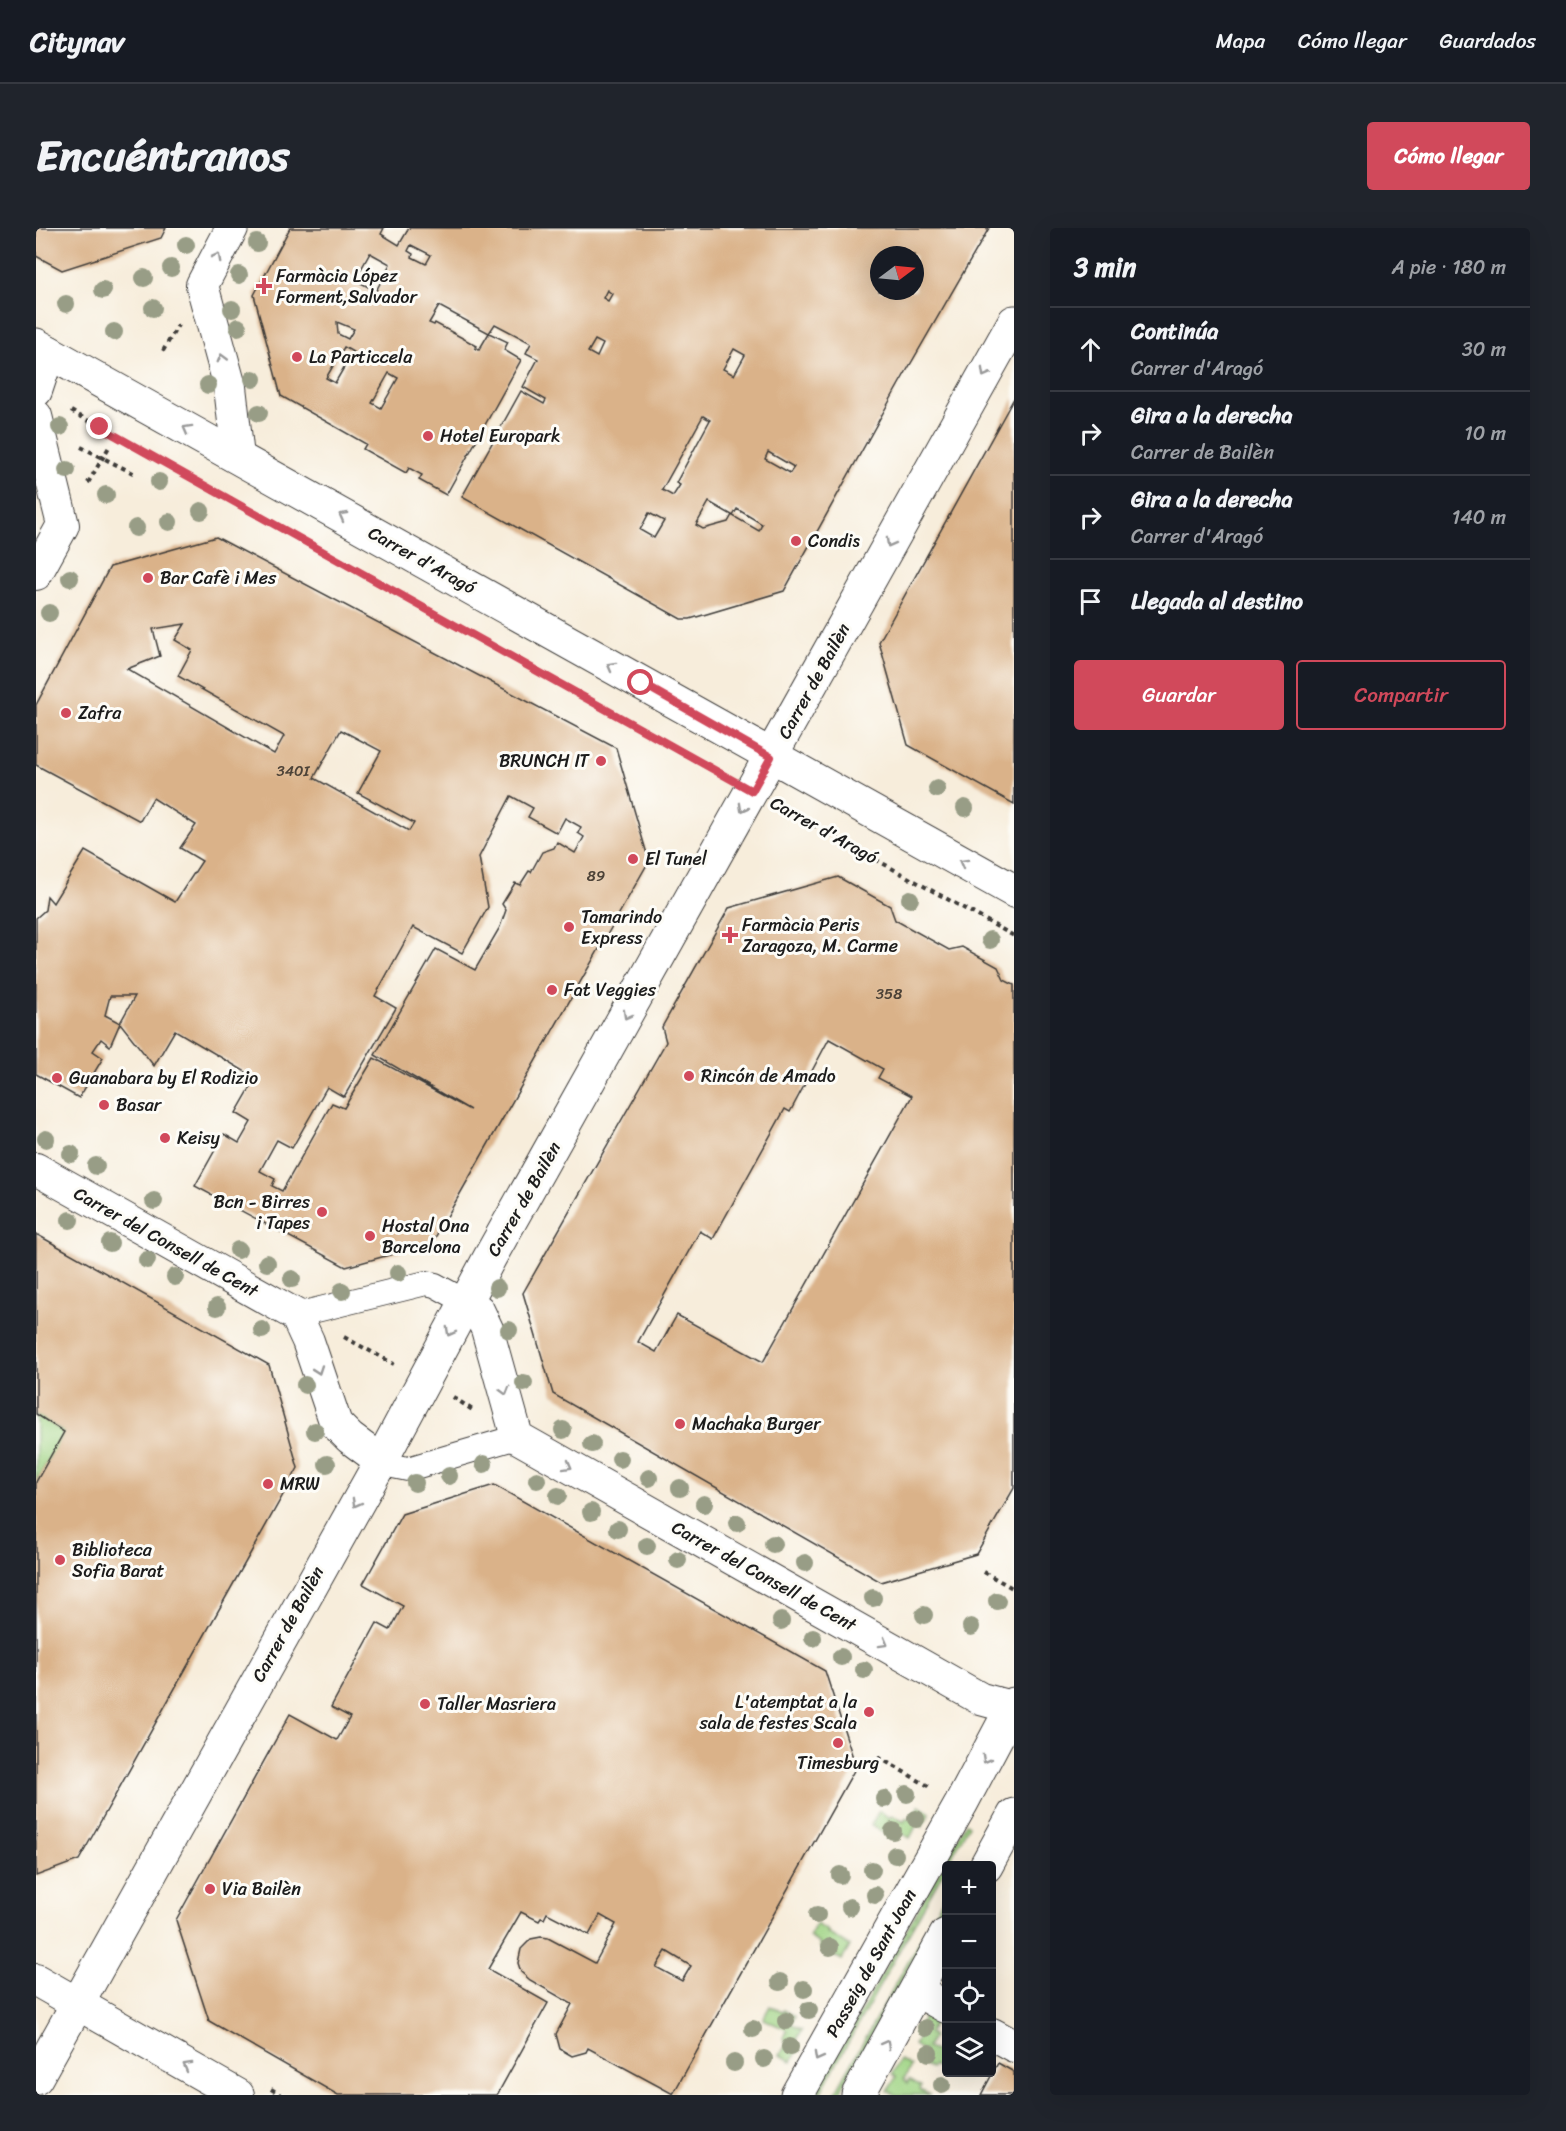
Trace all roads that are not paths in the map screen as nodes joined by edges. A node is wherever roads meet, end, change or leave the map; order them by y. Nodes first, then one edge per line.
1 (232, 228) edge
2 (1014, 322) edge
3 (42, 348) edge
4 (36, 391) edge
5 (50, 411) edge
6 (238, 457) junction
7 (36, 574) edge
8 (771, 757) junction
9 (1014, 891) edge
10 (36, 1168) edge
11 (466, 1302) junction
12 (296, 1315) junction
13 (517, 1437) junction
14 (381, 1461) junction
15 (1013, 1706) edge
16 (1014, 1815) edge
17 (989, 1861) edge
18 (942, 1942) edge
19 (36, 1980) edge
20 (916, 1990) junction
21 (78, 2003) junction
22 (942, 2005) edge
23 (996, 2036) edge
24 (1014, 2046) edge
25 (36, 2078) edge
26 (238, 2095) edge
27 (797, 2095) edge
28 (858, 2095) edge

6 -> 1 street
2 -> 8 street, Carrer de Bailèn
3 - 4 street
6 -> 3 street, Carrer d'Aragó
5 - 7 street
8 -> 6 street, Carrer d'Aragó
9 -> 8 street, Carrer d'Aragó
8 -> 11 street, Carrer de Bailèn
10 - 12 street, Carrer del Consell de Cent
11 - 12 street
11 -> 13 street
11 -> 14 street, Carrer de Bailèn
12 -> 14 street
13 - 14 street
13 -> 15 street, Carrer del Consell de Cent
14 -> 21 street, Carrer de Bailèn
15 -> 27 street, Passeig de Sant Joan
16 - 17 street
18 - 20 street
19 - 21 street
20 - 22 street
28 -> 20 street
21 - 25 street, Carrer de Bailèn
26 -> 21 street
23 - 24 street

